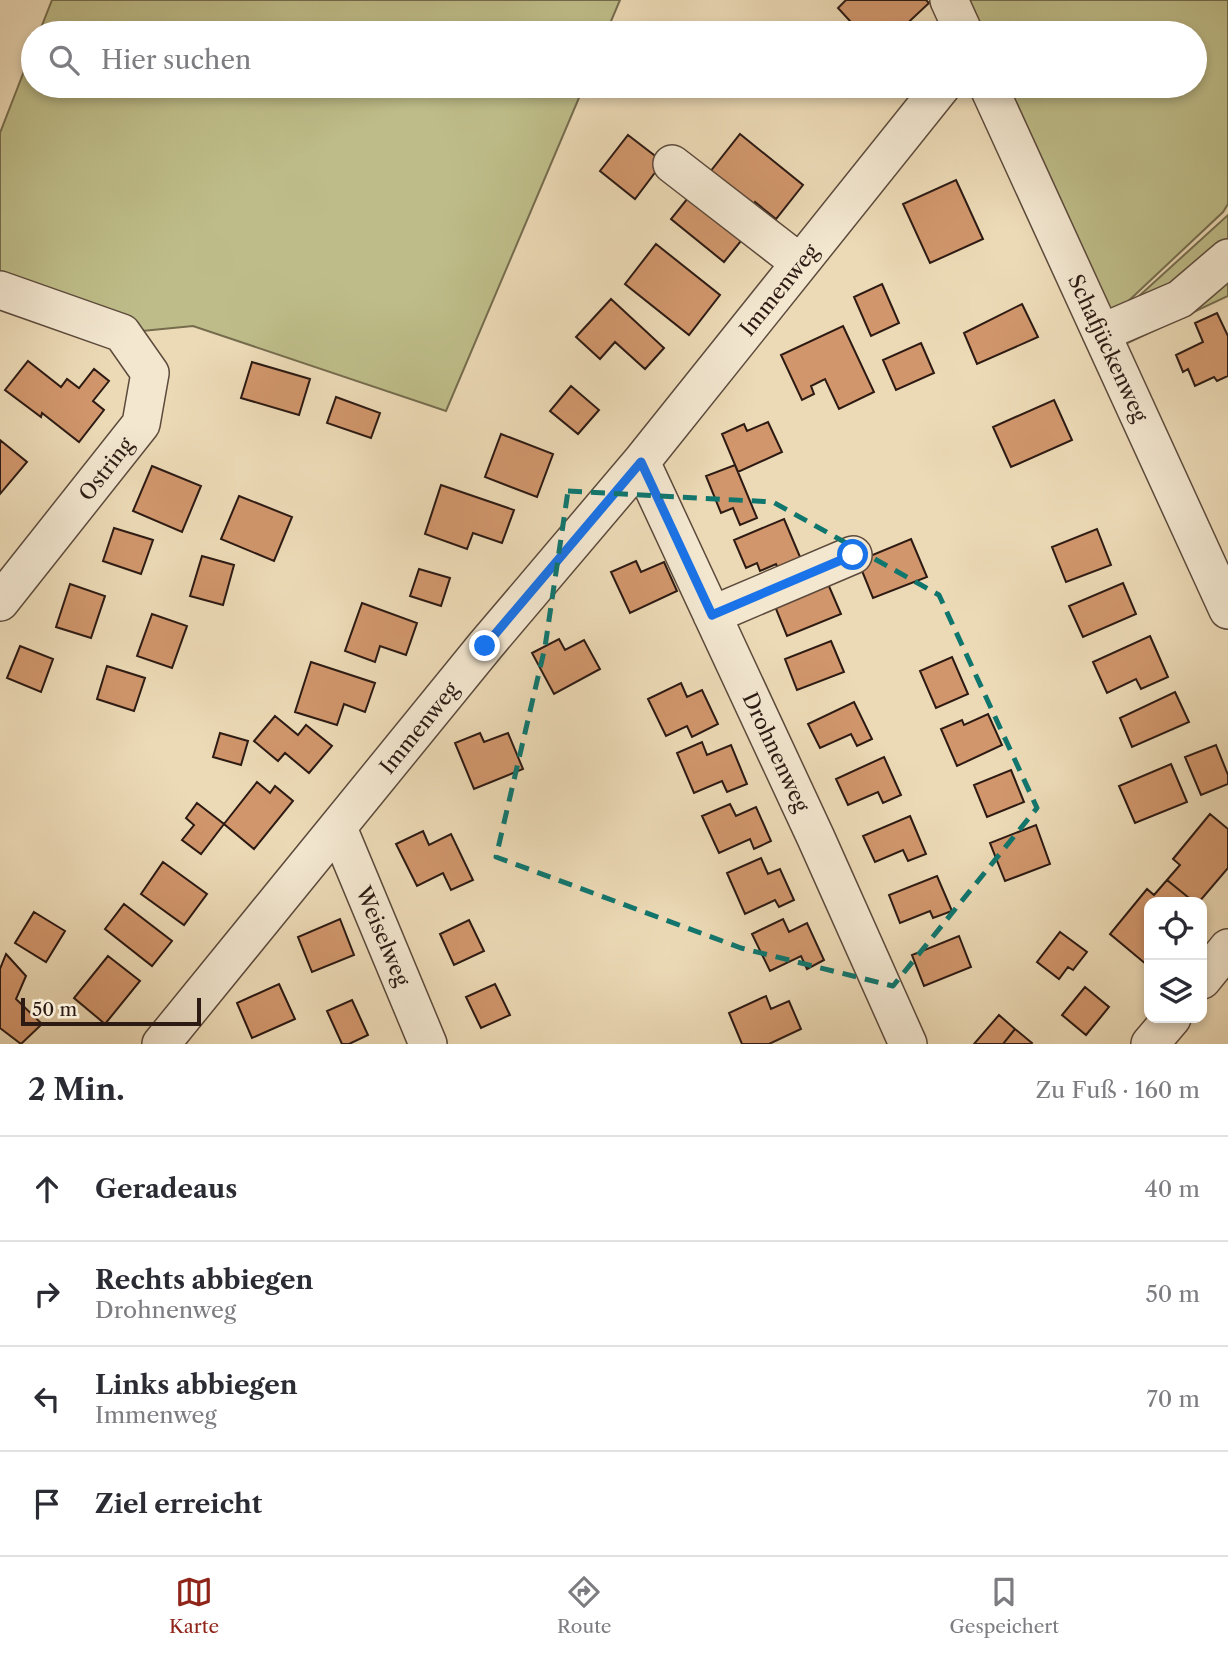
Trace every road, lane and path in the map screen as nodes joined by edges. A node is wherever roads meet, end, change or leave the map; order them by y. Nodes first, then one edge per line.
1 (949, 0) edge
2 (959, 21) edge
3 (932, 98) edge
4 (993, 98) edge
5 (673, 164) dead end
6 (1228, 258) edge
7 (800, 263) junction
8 (0, 290) edge
9 (1101, 333) junction
10 (641, 462) junction
11 (853, 555) dead end
12 (2, 596) edge
13 (1228, 610) edge
14 (712, 615) junction
15 (338, 828) junction
16 (1228, 948) edge
17 (1207, 974) edge
18 (1168, 1023) edge
19 (161, 1044) edge
20 (428, 1044) edge
21 (908, 1044) edge
22 (1150, 1044) edge

1 - 2 street
3 - 7 street, Immenweg
4 - 9 street, Schafjückenweg
5 - 7 street
6 - 9 street
7 - 10 street, Immenweg
8 - 12 street, Ostring
9 - 13 street, Schafjückenweg
10 - 14 street, Drohnenweg
10 - 15 street, Immenweg
11 - 14 street
14 - 21 street, Drohnenweg
15 - 19 street, Immenweg
15 - 20 street, Weiselweg
16 - 17 street
18 - 22 street

